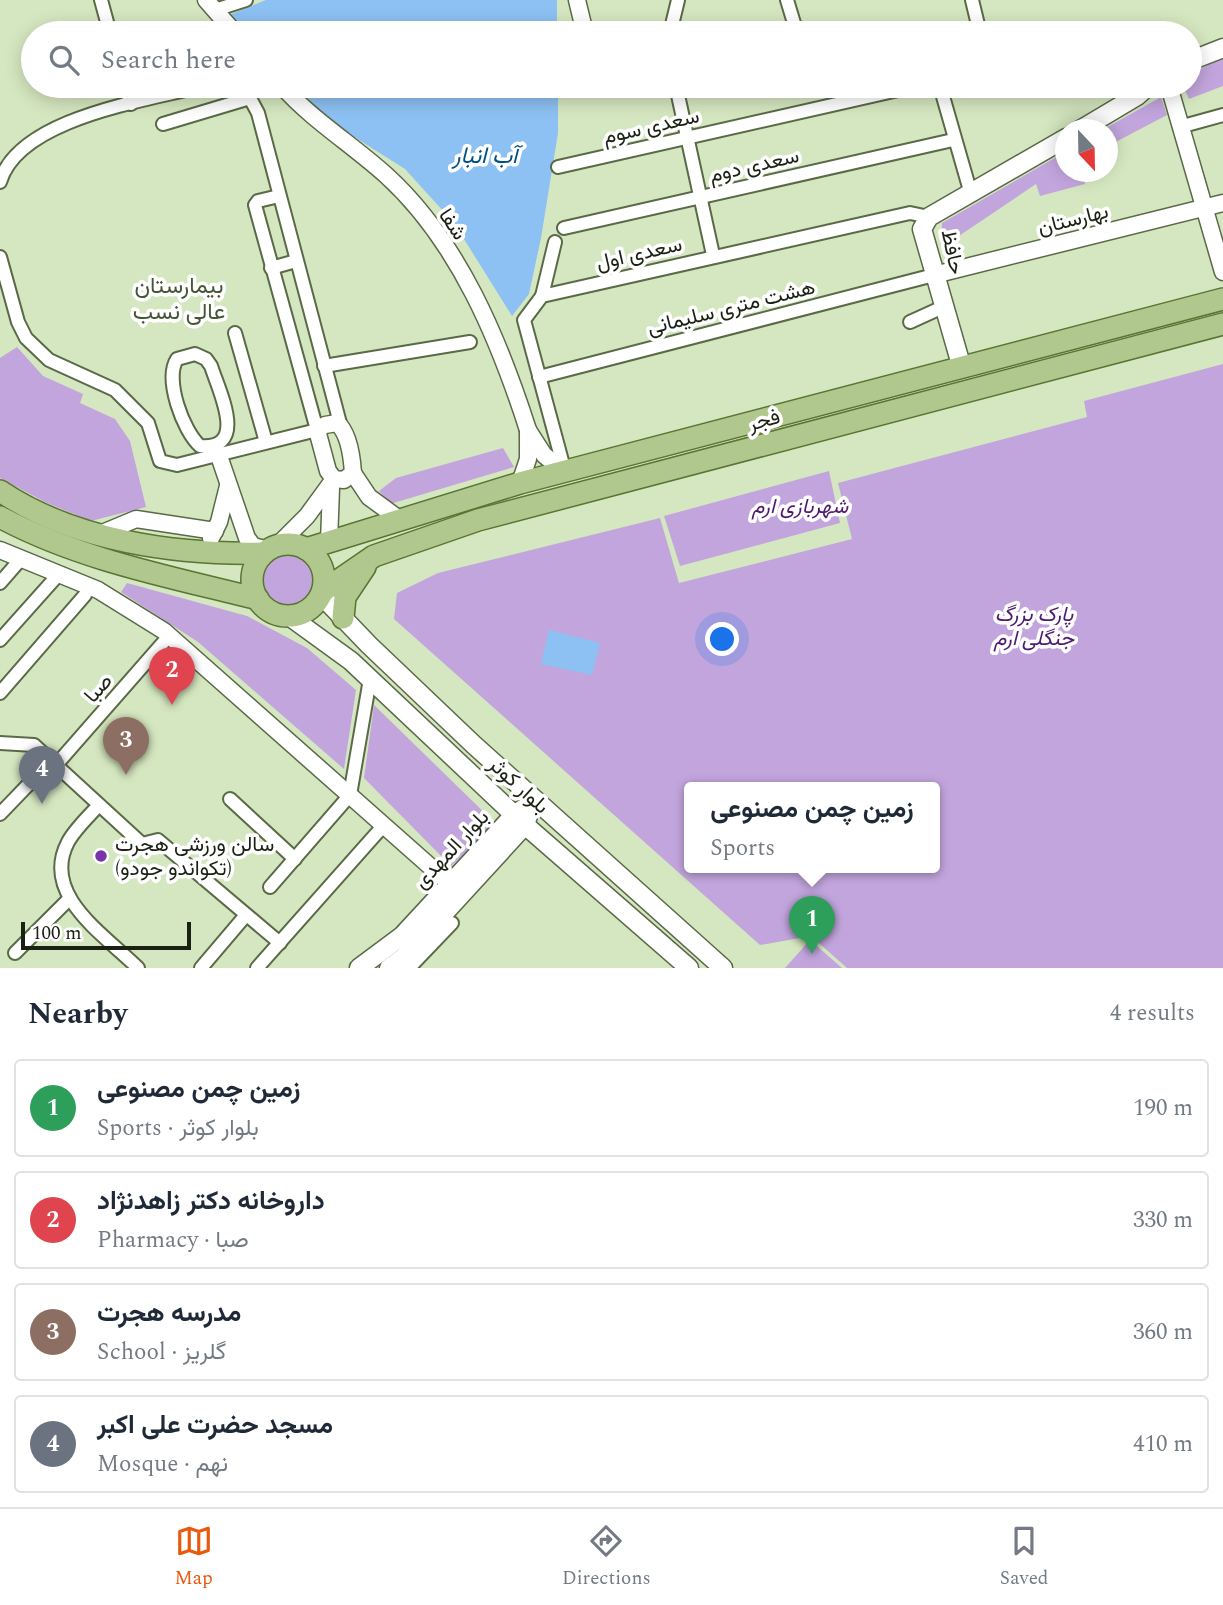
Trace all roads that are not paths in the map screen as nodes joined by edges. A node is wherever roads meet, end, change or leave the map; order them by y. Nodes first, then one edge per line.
1 (101, 0) edge
2 (246, 0) edge
3 (577, 0) edge
4 (678, 0) edge
5 (972, 0) edge
6 (790, 1) edge
7 (210, 5) edge
8 (107, 21) edge
9 (224, 21) edge
10 (581, 21) edge
11 (673, 21) edge
12 (794, 21) edge
13 (977, 21) edge
14 (1223, 48) edge
15 (1202, 56) edge
16 (129, 98) edge
17 (155, 98) edge
18 (250, 98) joint
19 (296, 98) edge
20 (679, 98) edge
21 (863, 98) edge
22 (943, 98) edge
23 (1131, 98) edge
24 (1173, 98) edge
25 (131, 104) junction
26 (1223, 115) edge
27 (1097, 119) edge
28 (163, 124) dead end
29 (1183, 126) junction
30 (688, 138) junction
31 (953, 140) junction
32 (1055, 144) edge
33 (558, 167) dead end
34 (0, 182) edge
35 (971, 194) junction
36 (279, 196) junction
37 (700, 197) junction
38 (1223, 203) edge
39 (1205, 207) junction
40 (929, 217) junction
41 (564, 229) dead end
42 (555, 242) dead end
43 (713, 255) junction
44 (0, 257) edge
45 (296, 261) junction
46 (271, 268) junction
47 (1223, 272) edge
48 (934, 275) junction
49 (542, 296) junction
50 (1223, 299) edge
51 (943, 307) junction
52 (910, 321) dead end
53 (1223, 324) edge
54 (235, 333) dead end
55 (470, 342) dead end
56 (324, 366) junction
57 (962, 368) junction
58 (539, 377) junction
59 (968, 392) junction
60 (341, 427) junction
61 (317, 430) junction
62 (528, 430) junction
63 (266, 442) junction
64 (220, 447) junction
65 (565, 472) junction
66 (353, 473) junction
67 (334, 479) junction
68 (520, 483) junction
69 (228, 484) junction
70 (0, 491) edge
71 (0, 517) edge
72 (399, 519) junction
73 (215, 531) junction
74 (100, 534) junction
75 (330, 542) junction
76 (306, 549) junction
77 (0, 550) edge
78 (270, 550) junction
79 (169, 551) junction
80 (202, 554) junction
81 (374, 556) junction
82 (20, 560) junction
83 (58, 575) junction
84 (165, 575) junction
85 (0, 583) edge
86 (322, 593) junction
87 (85, 595) dead end
88 (258, 599) junction
89 (289, 616) junction
90 (343, 618) junction
91 (169, 636) junction
92 (0, 640) edge
93 (370, 679) junction
94 (0, 693) edge
95 (0, 744) edge
96 (53, 763) junction
97 (350, 795) junction
98 (230, 799) dead end
99 (536, 800) junction
100 (99, 805) junction
101 (0, 814) edge
102 (519, 820) junction
103 (384, 825) junction
104 (295, 859) junction
105 (450, 884) junction
106 (271, 887) dead end
107 (69, 900) junction
108 (246, 915) junction
109 (452, 922) dead end
110 (280, 943) junction
111 (15, 953) dead end
112 (410, 965) edge
113 (138, 968) edge
114 (201, 968) edge
115 (257, 968) edge
116 (359, 968) edge
117 (389, 968) edge
118 (689, 968) edge
119 (723, 968) edge

1 - 8 street
2 - 7 street
3 - 10 street
4 - 11 street
5 - 13 street
6 - 12 street
7 - 9 street
14 - 15 main road
16 - 25 street
17 - 25 street
18 - 28 street
18 - 36 street
19 - 62 street, شفا
20 - 30 street
21 - 30 street, سعدی سوم
22 - 31 street
23 - 27 main road
24 - 29 street
25 - 34 street
26 - 29 street
29 - 39 street
30 - 33 street, سعدی سوم
30 - 37 street
31 - 35 street
31 - 37 street, سعدی دوم
32 - 35 main road, حافظ
35 - 40 main road, حافظ
36 - 45 street
36 - 46 street
37 - 41 street, سعدی دوم
37 - 43 street
38 - 39 street, بهارستان
39 - 47 street
39 - 48 street, بهارستان
40 - 43 street, سعدی اول
40 - 48 main road, حافظ
42 - 49 street
43 - 49 street, سعدی اول
44 - 64 street
45 - 46 street
45 - 56 street
46 - 61 street
48 - 51 main road, حافظ
48 - 58 street, هشت متری سلیمانی
49 - 58 street
50 - 57 main road, فجر
51 - 52 street
51 - 57 main road, حافظ
53 - 59 main road, فجر
54 - 63 street
55 - 56 street
56 - 60 street
57 - 59 main road
57 - 65 main road, فجر
58 - 65 street
59 - 81 main road, فجر
60 - 61 street
60 - 66 street
61 - 63 street
61 - 67 street
62 - 65 street
62 - 68 street
63 - 64 street
64 - 64 street
64 - 69 street
65 - 68 main road, فجر
66 - 67 street
66 - 72 street
67 - 75 street
67 - 78 street
68 - 72 main road, فجر
69 - 73 street
69 - 78 street
70 - 74 main road
71 - 84 main road
72 - 75 main road, فجر
73 - 74 street
73 - 80 street
74 - 79 main road
75 - 76 main road, فجر
76 - 78 main road
76 - 86 main road
77 - 82 street
78 - 80 main road
78 - 88 main road
79 - 80 main road
79 - 84 main road
81 - 86 main road, فجر
81 - 90 main road
82 - 83 street
82 - 85 street
83 - 91 street
83 - 92 street
84 - 88 main road
86 - 89 main road
86 - 90 main road, بلوار کوثر
87 - 94 street
88 - 89 main road
89 - 93 main road, بلوار کوثر
90 - 99 main road, بلوار کوثر
91 - 96 street, صبا
91 - 97 street
93 - 97 street
93 - 102 main road, بلوار کوثر
95 - 96 street
96 - 100 street
96 - 101 street, صبا
97 - 103 street
97 - 104 street
98 - 104 street
99 - 102 main road, بلوار المهدی
99 - 119 main road, بلوار کوثر
100 - 107 street
100 - 108 street
102 - 105 main road, بلوار المهدی
102 - 112 main road, بلوار المهدی
102 - 118 main road, بلوار کوثر
103 - 105 street
103 - 110 street
104 - 106 street
105 - 116 main road, بلوار المهدی
107 - 111 street
107 - 113 street
108 - 110 street
108 - 114 street
109 - 112 street
110 - 115 street
112 - 117 main road, بلوار المهدی

